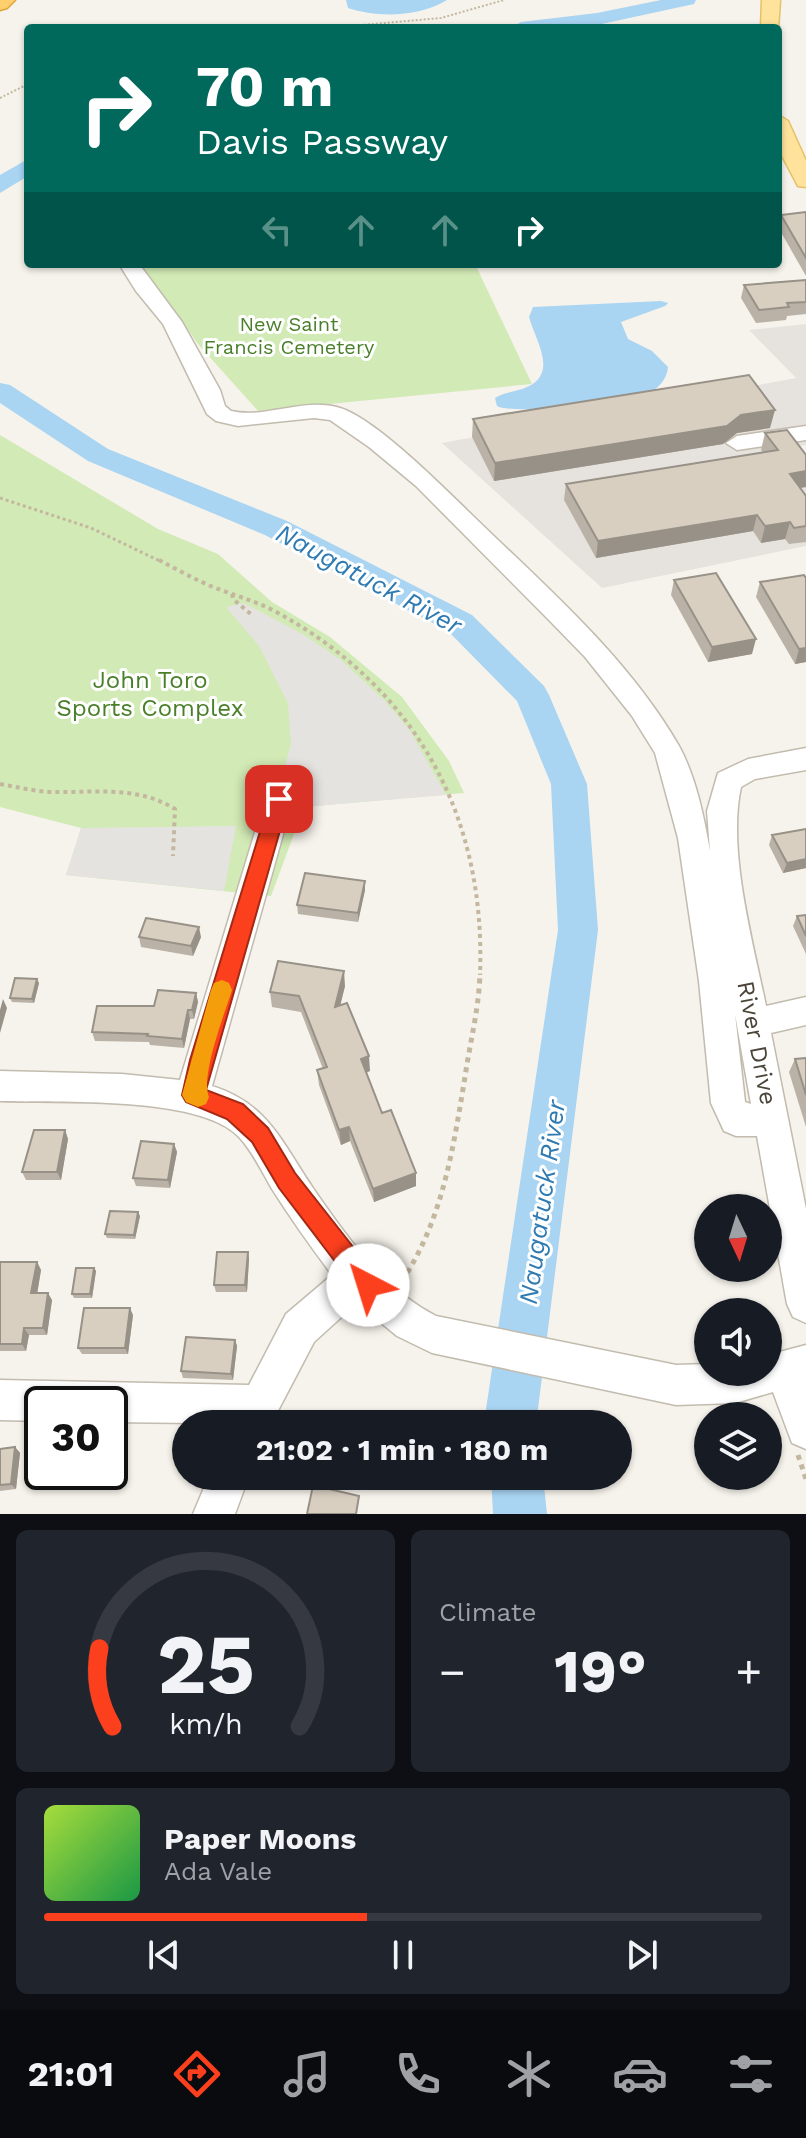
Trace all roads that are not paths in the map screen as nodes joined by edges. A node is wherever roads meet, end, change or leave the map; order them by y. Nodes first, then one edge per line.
1 (5, 0) edge
2 (771, 0) edge
3 (0, 4) edge
4 (770, 24) edge
5 (782, 130) edge
6 (806, 181) edge
7 (131, 268) edge
8 (806, 433) edge
9 (737, 443) dead end
10 (806, 759) edge
11 (279, 799) dead end
12 (806, 1011) edge
13 (753, 1023) junction
14 (0, 1086) edge
15 (193, 1095) junction
16 (771, 1120) junction
17 (373, 1290) junction
18 (806, 1304) edge
19 (796, 1368) edge
20 (0, 1400) edge
21 (172, 1410) edge
22 (256, 1410) edge
23 (806, 1429) edge
24 (223, 1490) edge
25 (214, 1514) edge

1 - 3 highway
2 - 4 main road
5 - 6 main road
7 - 16 street
8 - 9 street
10 - 13 street, River Drive
11 - 15 street
12 - 13 street
13 - 16 street, River Drive
14 - 15 street
15 - 17 street
16 - 18 street, River Drive
17 - 19 street
17 - 22 street
19 - 23 street
20 - 21 street
24 - 25 street

